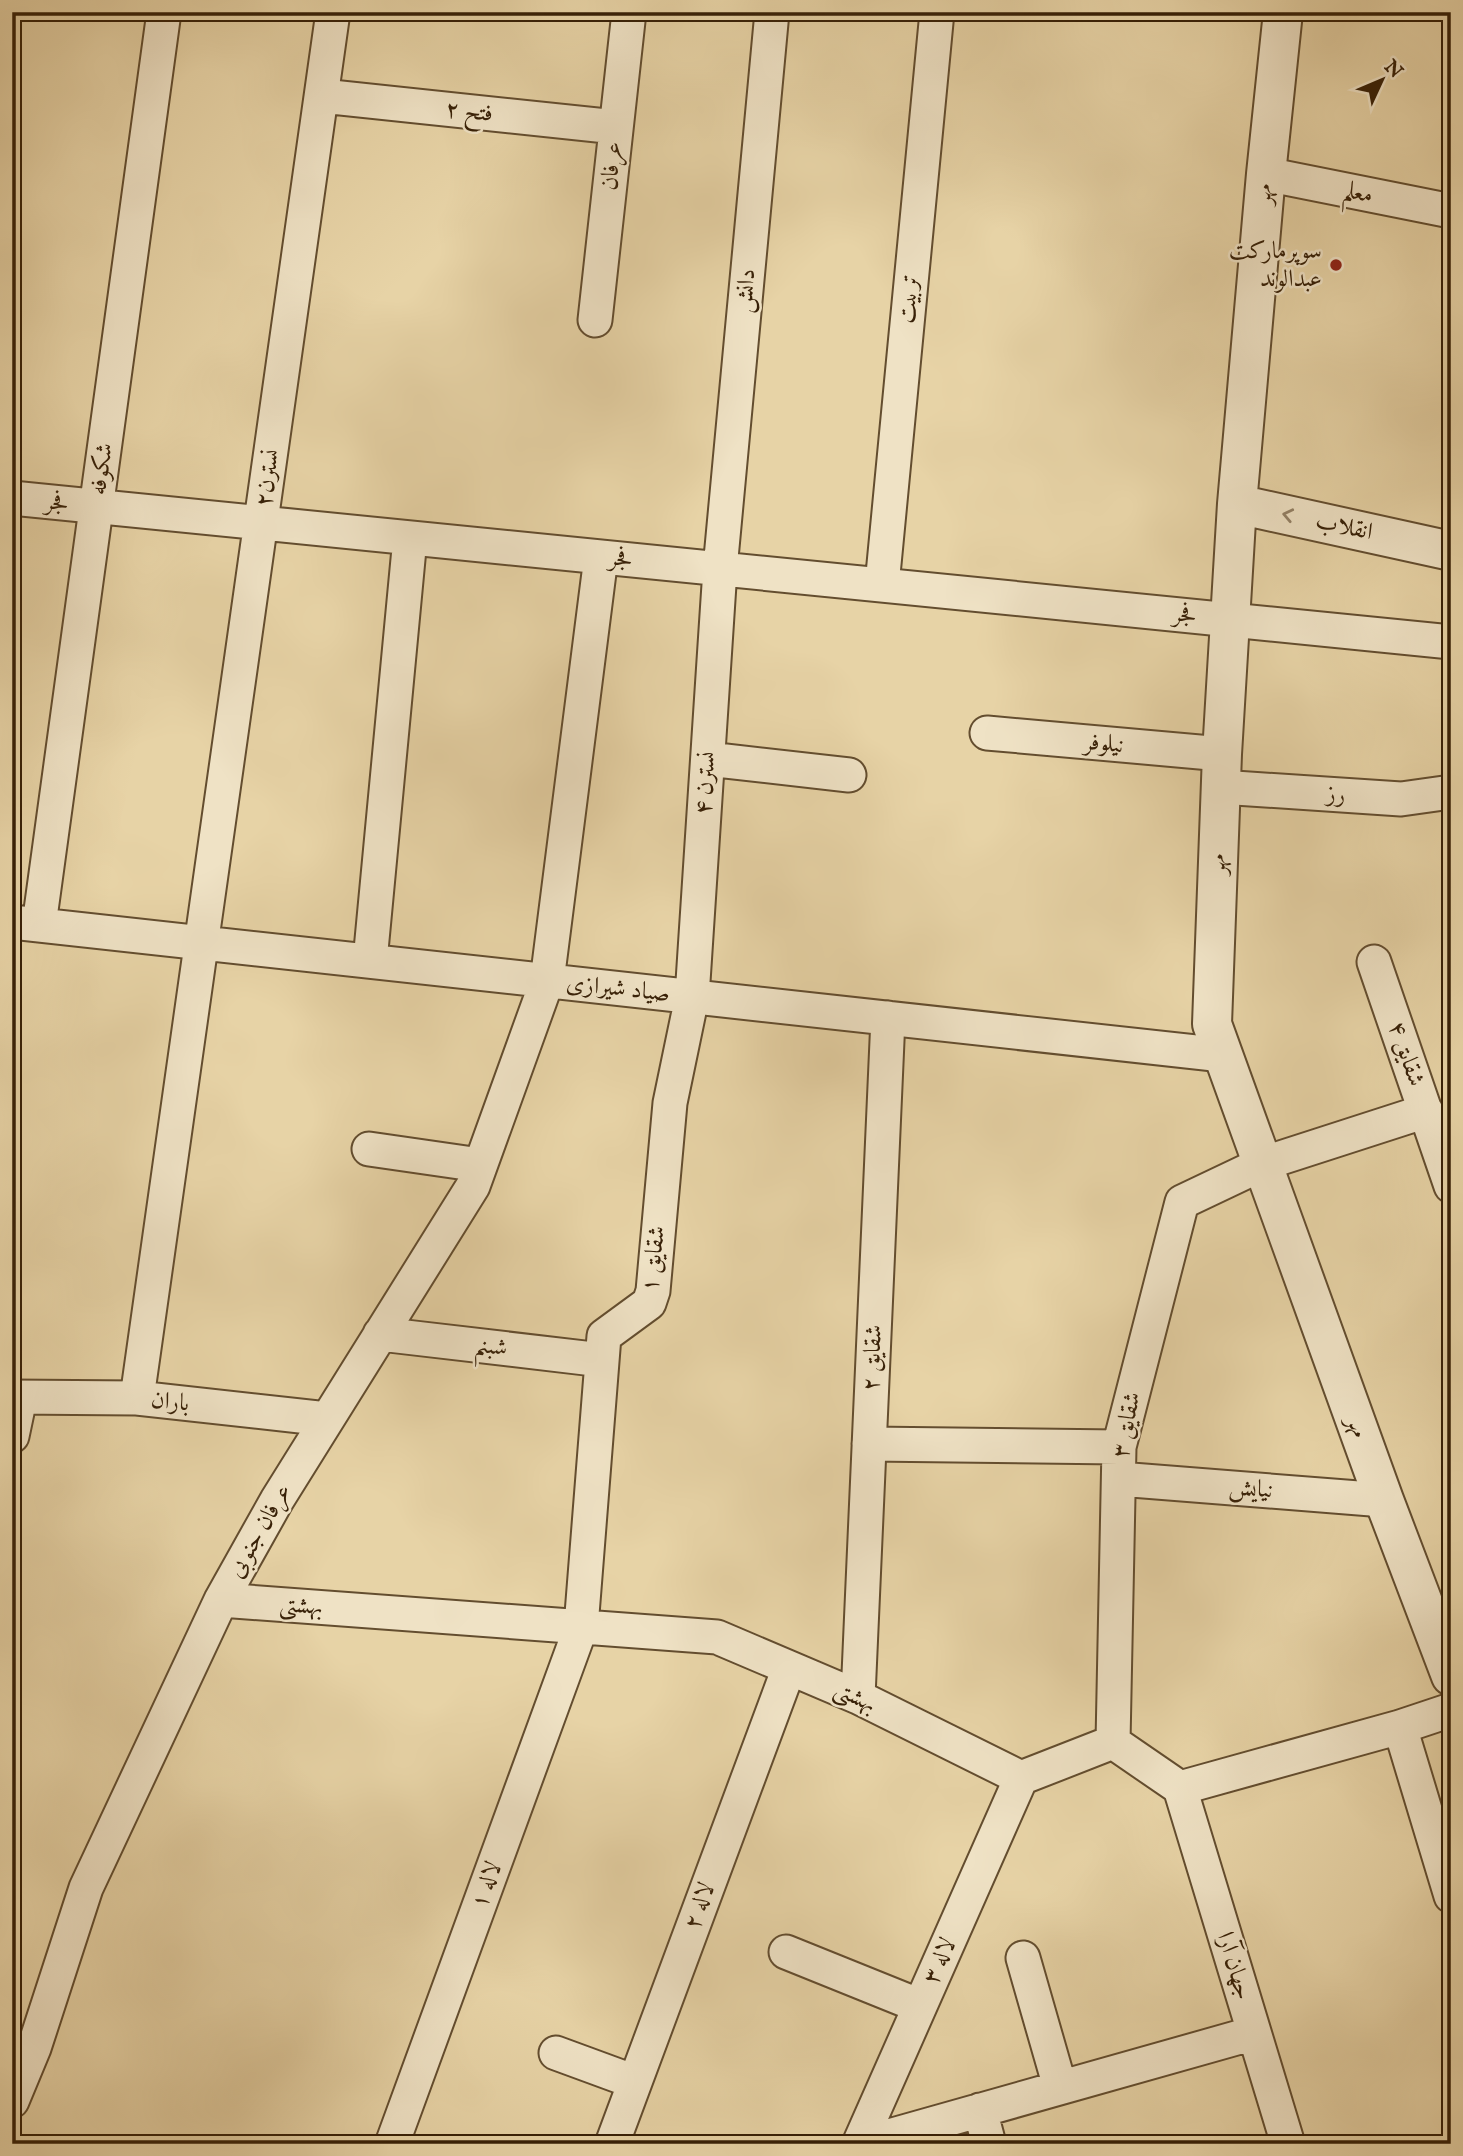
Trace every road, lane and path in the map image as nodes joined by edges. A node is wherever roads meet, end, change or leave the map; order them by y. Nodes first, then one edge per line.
1 (164, 12) edge
2 (333, 12) edge
3 (629, 12) edge
4 (772, 12) edge
5 (937, 12) edge
6 (1283, 12) edge
7 (322, 96) junction
8 (616, 127) junction
9 (1266, 174) junction
10 (1451, 211) edge
11 (596, 320) dead end
12 (12, 498) edge
13 (1237, 504) junction
14 (97, 507) junction
15 (262, 523) junction
16 (410, 538) junction
17 (1451, 551) edge
18 (601, 557) junction
19 (720, 569) junction
20 (882, 585) junction
21 (1230, 620) junction
22 (1451, 642) edge
23 (987, 733) dead end
24 (708, 758) junction
25 (1221, 771) junction
26 (849, 775) dead end
27 (1451, 792) edge
28 (26, 924) edge
29 (202, 944) junction
30 (370, 961) junction
31 (1374, 962) dead end
32 (547, 981) junction
33 (691, 997) junction
34 (888, 1018) junction
35 (1223, 1055) junction
36 (1426, 1111) junction
37 (369, 1149) dead end
38 (1262, 1164) junction
39 (480, 1165) junction
40 (1451, 1186) edge
41 (380, 1334) junction
42 (602, 1360) junction
43 (16, 1397) edge
44 (137, 1398) junction
45 (327, 1419) junction
46 (12, 1436) edge
47 (869, 1444) junction
48 (1119, 1463) junction
49 (1384, 1500) junction
50 (221, 1600) junction
51 (581, 1627) junction
52 (789, 1668) junction
53 (1451, 1676) edge
54 (858, 1697) junction
55 (1451, 1710) edge
56 (1399, 1727) junction
57 (1113, 1742) junction
58 (1021, 1778) junction
59 (1180, 1788) junction
60 (1451, 1896) edge
61 (786, 1952) dead end
62 (1023, 1958) dead end
63 (920, 2006) junction
64 (1254, 2033) junction
65 (556, 2053) dead end
66 (635, 2082) junction
67 (1060, 2087) junction
68 (12, 2101) edge
69 (980, 2110) junction
70 (392, 2144) edge
71 (612, 2144) edge
72 (860, 2144) edge
73 (989, 2144) edge
74 (1288, 2144) edge

1 - 14 street, شکوفه
2 - 7 street, نسترن۲
3 - 8 street, عرفان
4 - 19 street, دانش
5 - 20 street, تربیت
6 - 9 street, مهر
7 - 8 street, فتح ۲
7 - 15 street, نسترن۲
8 - 11 street, عرفان
9 - 10 street, معلم
9 - 13 street, مهر
12 - 14 street, فجر
17 -> 13 street, انقلاب
13 - 21 street, مهر
14 - 15 street, فجر
14 - 28 street, شکوفه
15 - 16 street, فجر
15 - 29 street, نسترن۲
16 - 18 street, فجر
16 - 30 street
18 - 19 street, فجر
18 - 32 street, عرفان جنوبی
19 - 20 street, فجر
19 - 24 street, نسترن ۴
20 - 21 street, فجر
21 - 22 street, فجر
21 - 25 street, مهر
23 - 25 street, نیلوفر
24 - 26 street
24 - 33 street, نسترن ۴
25 - 27 street, رز
25 - 35 street, مهر
28 - 29 street, صیاد شیرازی
29 - 30 street, صیاد شیرازی
29 - 44 street, نسترن۲
30 - 32 street, صیاد شیرازی
31 - 36 street, شقایق ۴
32 - 33 street, صیاد شیرازی
32 - 39 street, عرفان جنوبی
33 - 34 street, صیاد شیرازی
33 - 42 street, شقایق ۱
34 - 35 street, صیاد شیرازی
34 - 47 street, شقایق ۲
35 - 38 street, مهر
36 - 38 street
36 - 40 street, شقایق ۴
37 - 39 street
38 - 48 street, شقایق ۳
38 - 49 street, مهر
39 - 41 street, عرفان جنوبی
41 - 42 street, شبنم
41 - 45 street, عرفان جنوبی
42 - 51 street, شقایق ۱
43 - 44 street, باران
43 - 46 street
44 - 45 street, باران
45 - 50 street, عرفان جنوبی
47 - 48 street, نیایش
47 - 54 street, شقایق ۲
48 - 49 street, نیایش
48 - 57 street, شقایق ۳
49 - 53 street, مهر
50 - 51 street, بهشتی
50 - 68 street, عرفان جنوبی
51 - 52 street, بهشتی
51 - 70 street, لاله ۱
52 - 54 street, بهشتی
52 - 66 street, لاله ۲
54 - 58 street, بهشتی
55 - 56 street
56 - 59 street
56 - 60 street
57 - 58 street
57 - 59 street
58 - 63 street, لاله ۳
59 - 64 street, جهان آرا
61 - 63 street
62 - 67 street
63 - 72 street, لاله ۳
64 - 67 street
64 - 74 street, جهان آرا
65 - 66 street
66 - 71 street, لاله ۲
67 - 69 street
69 - 72 street
69 - 73 street

